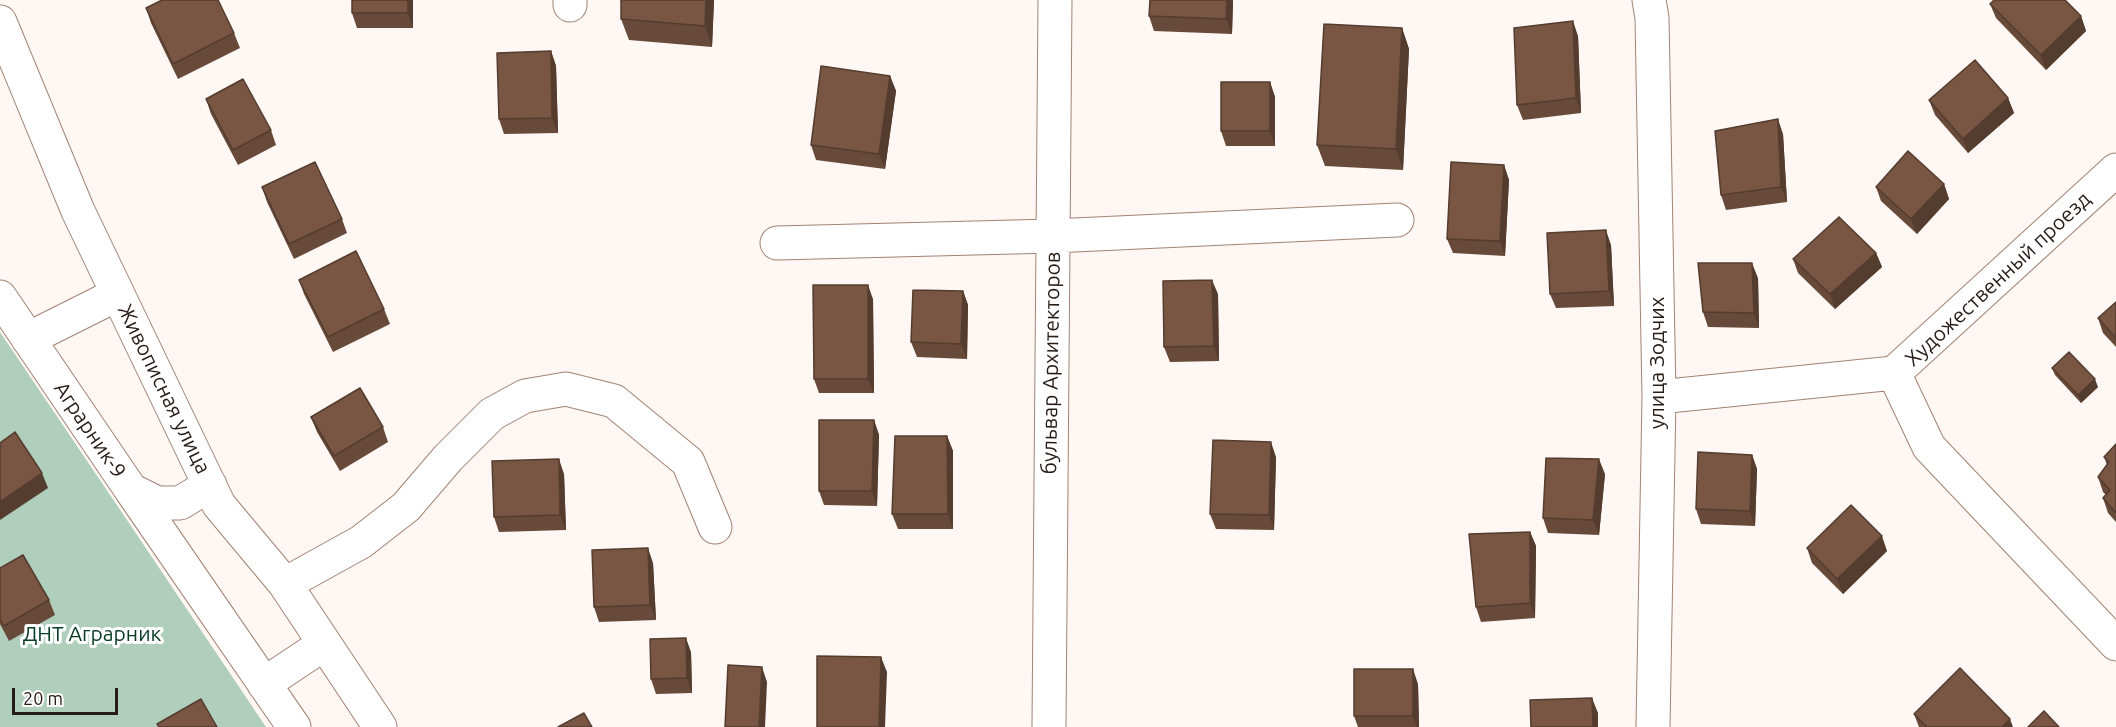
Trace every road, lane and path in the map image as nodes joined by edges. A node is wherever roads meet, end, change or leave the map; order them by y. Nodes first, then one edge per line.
1 (1055, 0) edge
2 (1649, 0) edge
3 (0, 22) edge
4 (2116, 170) edge
5 (1397, 220) dead end
6 (1053, 236) junction
7 (777, 243) dead end
8 (118, 294) junction
9 (0, 297) edge
10 (28, 339) junction
11 (1894, 373) junction
12 (1659, 397) junction
13 (210, 485) junction
14 (130, 490) junction
15 (714, 527) dead end
16 (285, 584) junction
17 (324, 644) junction
18 (2116, 644) edge
19 (264, 684) junction
20 (294, 727) edge
21 (380, 727) edge
22 (1049, 727) edge
23 (1653, 727) edge

1 - 6 street, бульвар Архитекторов
2 - 12 street, улица Зодчих
3 - 8 street, Живописная улица
4 - 11 street, Художественный проезд
5 - 6 street
6 - 7 street
6 - 22 street, бульвар Архитекторов
8 - 10 street
8 - 13 street, Живописная улица
9 - 10 street, Аграрник-9
10 - 14 street, Аграрник-9
11 - 12 street, Художественный проезд
11 - 18 street
12 - 23 street, улица Зодчих
13 - 14 street, Аграрник-9
13 - 16 street, Живописная улица
14 - 19 street
15 - 16 street
16 - 17 street, Живописная улица
17 - 19 street
17 - 21 street, Живописная улица
19 - 20 street

